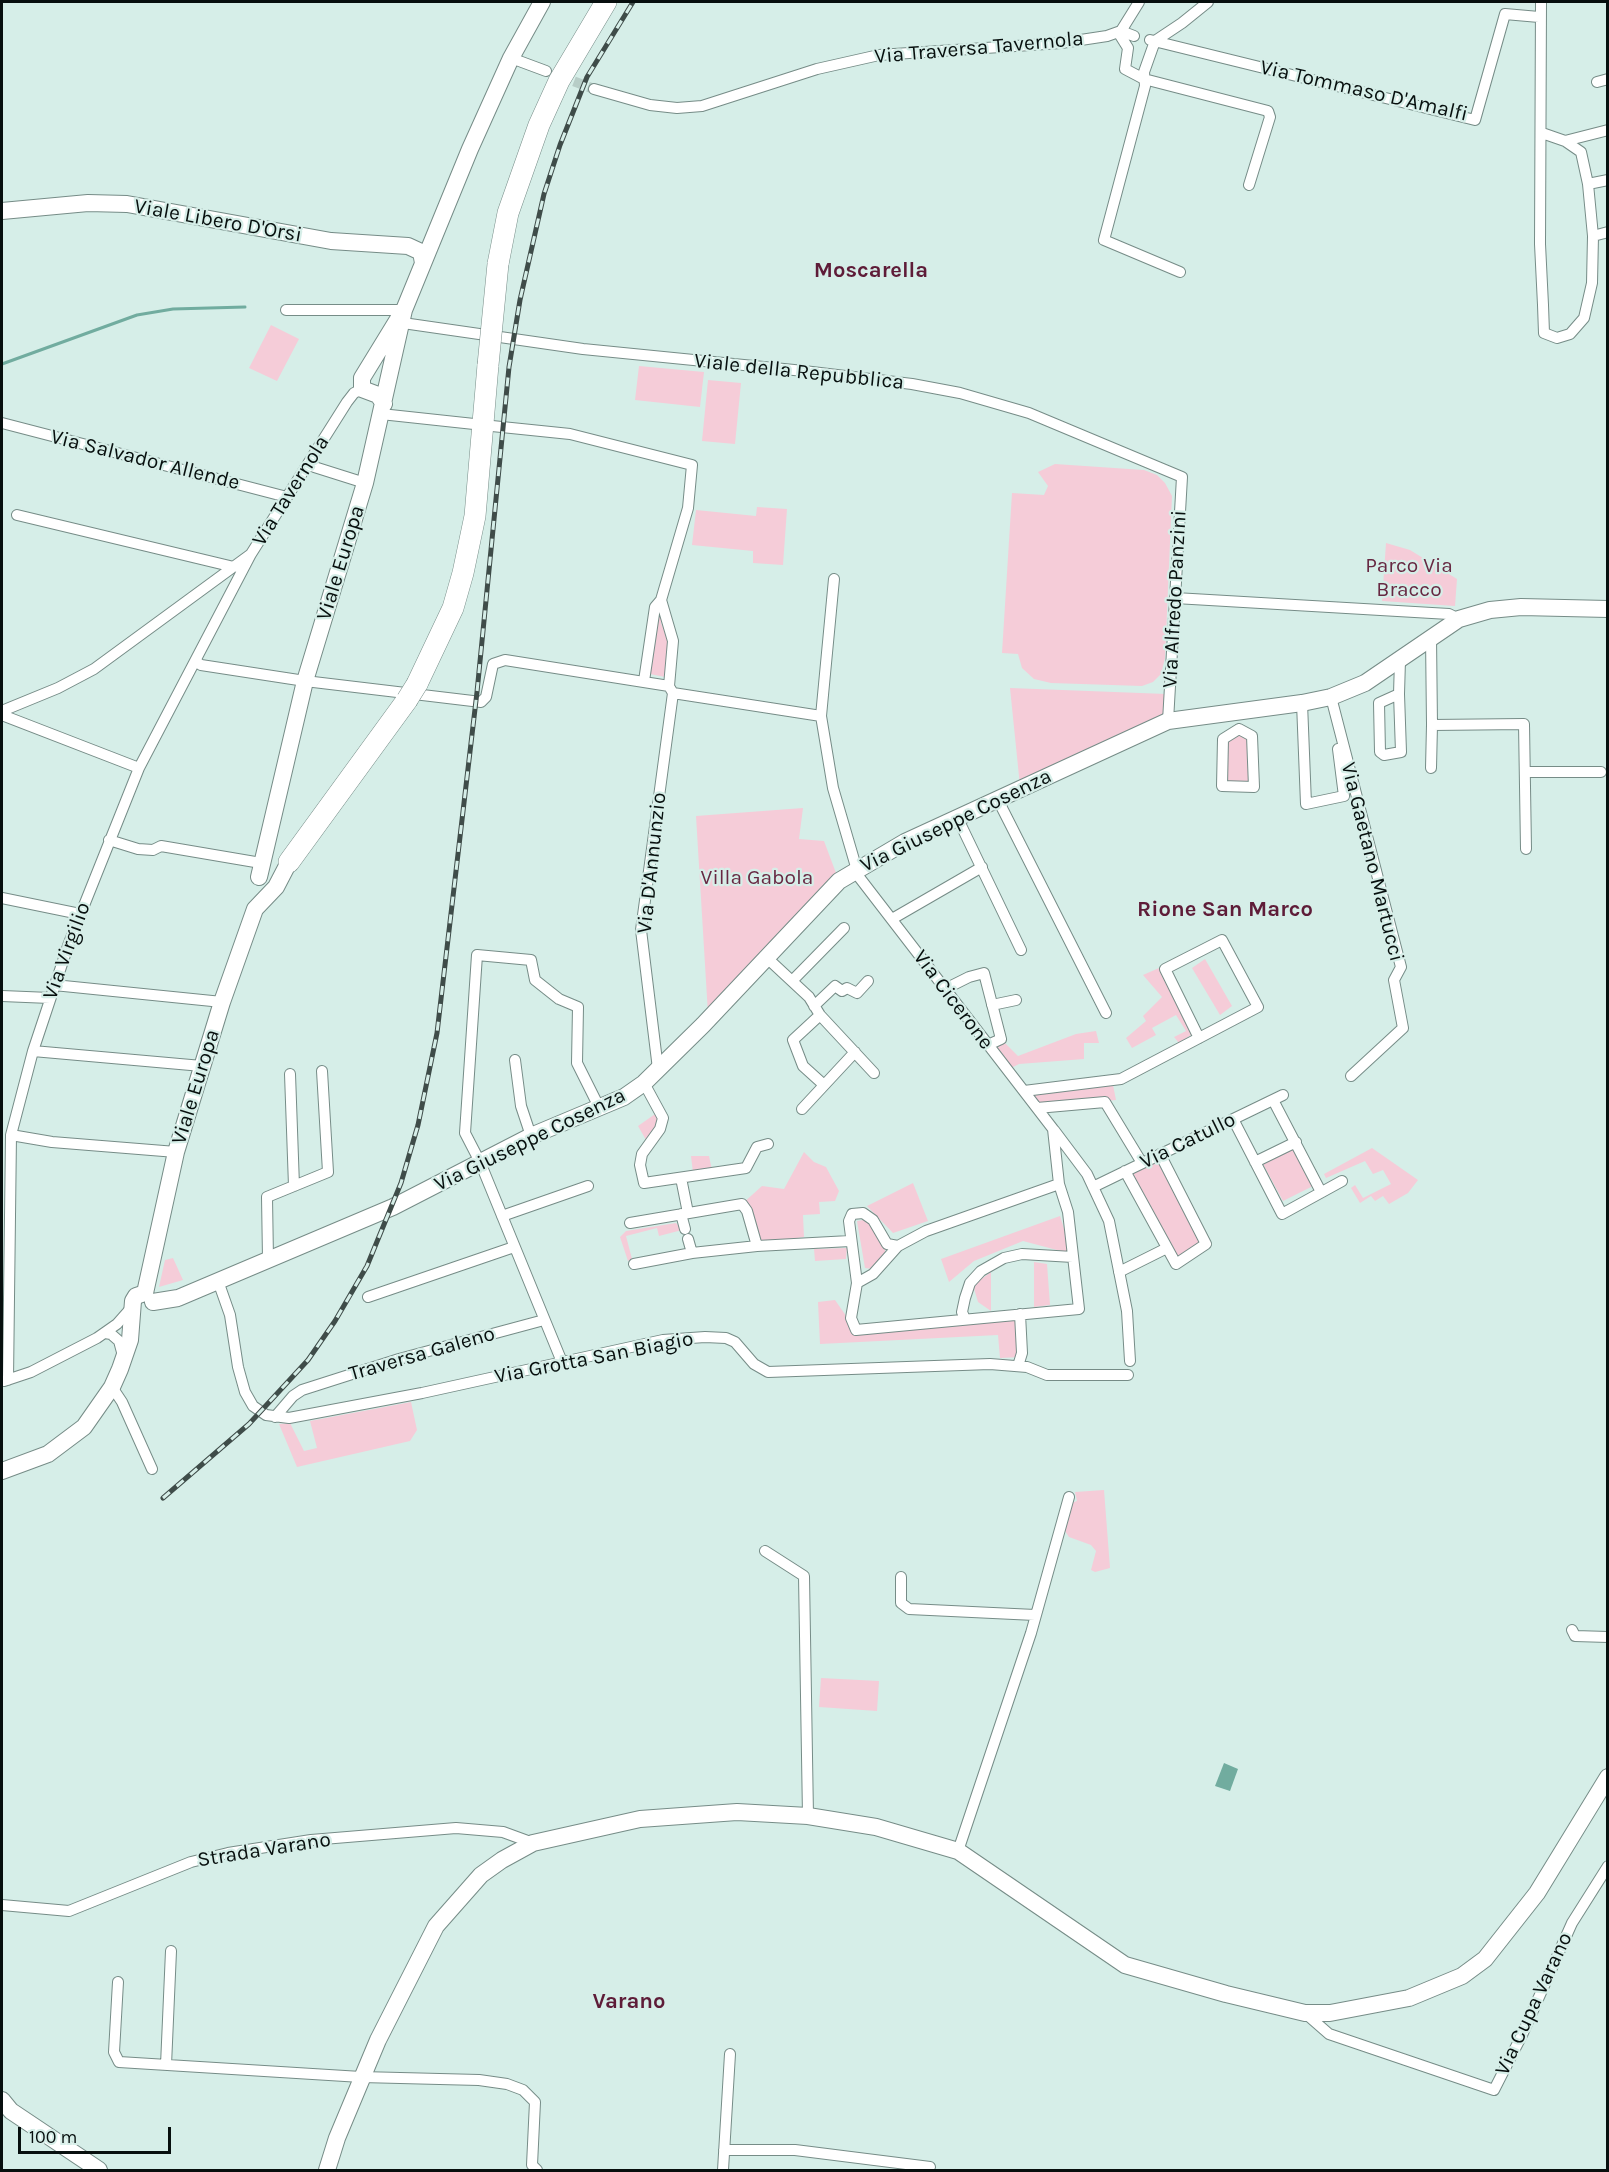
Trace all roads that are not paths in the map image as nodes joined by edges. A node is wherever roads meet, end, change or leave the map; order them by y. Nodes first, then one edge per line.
1 (542, 2) edge
2 (606, 2) edge
3 (1139, 2) edge
4 (1208, 2) edge
5 (1541, 2) edge
6 (1539, 17) junction
7 (1115, 33) junction
8 (1134, 36) dead end
9 (1152, 40) junction
10 (511, 58) junction
11 (546, 71) tunnel mouth
12 (1144, 79) junction
13 (594, 89) tunnel mouth
14 (1608, 130) edge
15 (1542, 133) junction
16 (1565, 141) junction
17 (1608, 180) edge
18 (1588, 184) junction
19 (1249, 185) dead end
20 (2, 210) edge
21 (436, 231) junction
22 (1608, 232) edge
23 (1593, 236) junction
24 (408, 246) junction
25 (423, 263) junction
26 (1180, 272) dead end
27 (286, 310) dead end
28 (403, 316) junction
29 (375, 354) junction
30 (394, 363) junction
31 (379, 398) junction
32 (2, 423) edge
33 (474, 424) dead end
34 (492, 426) dead end
35 (308, 465) junction
36 (1182, 477) joint
37 (365, 483) junction
38 (287, 497) junction
39 (17, 515) dead end
40 (251, 554) junction
41 (234, 567) junction
42 (834, 579) dead end
43 (1175, 598) junction
44 (662, 600) junction
45 (1608, 609) edge
46 (1459, 619) junction
47 (1431, 637) junction
48 (1400, 660) junction
49 (195, 661) junction
50 (305, 681) junction
51 (644, 681) junction
52 (671, 690) junction
53 (1399, 694) junction
54 (1331, 697) junction
55 (1302, 703) junction
56 (2, 713) edge
57 (821, 716) junction
58 (1168, 721) junction
59 (1238, 721) junction
60 (1432, 725) junction
61 (1337, 740) dead end
62 (139, 768) junction
63 (1431, 768) dead end
64 (1525, 772) junction
65 (1601, 772) dead end
66 (1001, 799) junction
67 (958, 819) junction
68 (109, 840) junction
69 (1526, 849) dead end
70 (982, 867) junction
71 (857, 868) junction
72 (269, 876) junction
73 (2, 898) edge
74 (80, 914) junction
75 (892, 919) junction
76 (844, 928) dead end
77 (1021, 950) dead end
78 (766, 957) junction
79 (792, 981) junction
80 (868, 981) dead end
81 (54, 985) junction
82 (945, 989) junction
83 (2, 996) edge
84 (50, 998) junction
85 (1016, 1000) dead end
86 (222, 1002) junction
87 (992, 1005) junction
88 (817, 1010) junction
89 (1106, 1012) dead end
90 (1199, 1038) junction
91 (988, 1045) junction
92 (33, 1051) junction
93 (855, 1053) junction
94 (515, 1060) dead end
95 (202, 1066) junction
96 (658, 1069) junction
97 (322, 1071) dead end
98 (874, 1073) dead end
99 (291, 1074) dead end
100 (1351, 1076) dead end
101 (644, 1083) junction
102 (824, 1085) junction
103 (1024, 1091) junction
104 (1283, 1095) dead end
105 (1272, 1100) junction
106 (1037, 1108) junction
107 (600, 1109) junction
108 (802, 1109) dead end
109 (1233, 1119) junction
110 (1053, 1129) junction
111 (11, 1135) junction
112 (531, 1136) junction
113 (1296, 1142) junction
114 (768, 1144) dead end
115 (176, 1152) junction
116 (1160, 1154) junction
117 (480, 1162) junction
118 (1255, 1162) junction
119 (1142, 1163) junction
120 (1125, 1171) junction
121 (681, 1178) junction
122 (1342, 1181) dead end
123 (1059, 1184) junction
124 (294, 1186) junction
125 (588, 1186) dead end
126 (1093, 1187) junction
127 (1321, 1192) junction
128 (685, 1214) junction
129 (502, 1216) junction
130 (630, 1223) dead end
131 (5, 1236) edge
132 (850, 1241) junction
133 (757, 1246) junction
134 (898, 1246) junction
135 (514, 1248) junction
136 (1167, 1248) junction
137 (692, 1253) junction
138 (1073, 1257) junction
139 (268, 1259) junction
140 (634, 1264) dead end
141 (1119, 1272) junction
142 (218, 1281) junction
143 (857, 1283) junction
144 (368, 1297) dead end
145 (142, 1304) junction
146 (1020, 1314) junction
147 (544, 1320) junction
148 (965, 1320) junction
149 (105, 1333) junction
150 (123, 1359) junction
151 (1130, 1361) dead end
152 (562, 1362) junction
153 (1018, 1366) junction
154 (1128, 1375) dead end
155 (5, 1381) edge
156 (112, 1387) junction
157 (275, 1417) junction
158 (152, 1469) dead end
159 (2, 1471) edge
160 (1069, 1497) dead end
161 (765, 1551) dead end
162 (901, 1577) dead end
163 (1035, 1615) junction
164 (1572, 1630) dead end
165 (1608, 1637) edge
166 (1608, 1777) edge
167 (808, 1816) junction
168 (534, 1843) junction
169 (958, 1851) junction
170 (1608, 1866) edge
171 (2, 1905) edge
172 (171, 1951) dead end
173 (118, 1982) dead end
174 (1305, 2013) junction
175 (730, 2054) dead end
176 (166, 2065) junction
177 (361, 2077) junction
178 (2, 2100) edge
179 (724, 2150) junction
180 (930, 2167) dead end
181 (99, 2170) edge
182 (327, 2170) edge
183 (537, 2170) edge
184 (723, 2170) edge

1 - 10 main road
2 - 72 highway, bridge
3 - 7 street
4 - 9 street
5 - 6 street
6 - 9 street, Via Tommaso D'Amalfi
6 - 15 street
7 - 8 street
7 - 12 street
7 - 13 street, Via Traversa Tavernola
9 - 12 street
10 - 11 street
10 - 21 main road
12 - 19 street
12 - 26 street
14 - 16 street
15 - 16 street
15 - 23 street
16 - 18 street
17 - 18 street
18 - 23 street
20 - 24 main road, Viale Libero D'Orsi
21 - 24 main road
21 - 25 main road
22 - 23 street
24 - 25 main road
25 - 28 main road, Viale Europa
27 - 28 street
28 - 29 main road, Via Tavernola
28 - 30 main road, Viale Europa
28 - 36 street, Viale della Repubblica
29 - 30 main road
29 - 31 main road, Via Tavernola
30 - 31 main road, Viale Europa
31 - 33 street
31 - 35 street, Via Tavernola
31 - 37 main road, Viale Europa
32 - 38 street, Via Salvador Allende
34 - 44 street
35 - 37 street
35 - 38 street, Via Tavernola
36 - 43 street, Via Alfredo Panzini
37 - 50 main road, Viale Europa
38 - 40 street, Via Tavernola
39 - 41 street
40 - 41 street, Via Tavernola
40 - 49 street, Via Virgilio
41 - 56 street, Via Tavernola
42 - 57 street, Via Cicerone
43 - 46 street
43 - 58 street, Via Alfredo Panzini
44 - 51 street
44 - 52 street, Via D'Annunzio
45 - 46 main road, Via Giuseppe Cosenza
46 - 47 main road, Via Giuseppe Cosenza
47 - 48 main road, Via Giuseppe Cosenza
47 - 60 street
48 - 53 street
48 - 54 main road, Via Giuseppe Cosenza
49 - 50 street
49 - 62 street, Via Virgilio
50 - 51 street
50 - 72 main road, Viale Europa
51 - 52 street
52 - 57 street
52 - 96 street, Via D'Annunzio
53 - 53 street
54 - 55 main road, Via Giuseppe Cosenza
54 - 100 street, Via Gaetano Martucci
55 - 59 main road, Via Giuseppe Cosenza
55 - 61 street
56 - 62 street
57 - 71 street, Via Cicerone
58 - 59 main road, Via Giuseppe Cosenza
58 - 66 main road, Via Giuseppe Cosenza
59 - 59 street
60 - 63 street
60 - 64 street
62 - 68 street, Via Virgilio
64 - 65 street
64 - 69 street
66 - 67 main road, Via Giuseppe Cosenza
66 - 89 street
67 - 70 street
67 - 71 main road, Via Giuseppe Cosenza
68 - 72 street
68 - 74 street, Via Virgilio
70 - 75 street
70 - 77 street
71 - 75 street, Via Cicerone
71 - 78 main road, Via Giuseppe Cosenza
72 - 86 main road, Viale Europa
73 - 74 street
74 - 81 street, Via Virgilio
75 - 82 street, Via Cicerone
76 - 79 street
78 - 79 street
78 - 96 main road, Via Giuseppe Cosenza
79 - 88 street
80 - 88 street
81 - 84 street, Via Virgilio
81 - 86 street
82 - 87 street
82 - 91 street, Via Cicerone
83 - 84 street
84 - 92 street, Via Virgilio
85 - 87 street
86 - 95 main road, Viale Europa
87 - 91 street
88 - 93 street
88 - 102 street
90 - 90 street
90 - 103 street
91 - 103 street, Via Cicerone
92 - 95 street
92 - 111 street, Via Virgilio
93 - 98 street
93 - 102 street
94 - 112 street
95 - 115 main road, Viale Europa
96 - 101 main road, Via Giuseppe Cosenza
97 - 124 street
99 - 124 street
101 - 107 main road, Via Giuseppe Cosenza
101 - 121 street
102 - 108 street
103 - 106 street, Via Cicerone
104 - 105 street, Via Catullo
105 - 109 street, Via Catullo
105 - 113 street
106 - 110 street, Via Cicerone
106 - 119 street
107 - 112 main road, Via Giuseppe Cosenza
107 - 117 street
109 - 116 street, Via Catullo
109 - 118 street
110 - 123 street
110 - 126 street, Via Cicerone
111 - 115 street
111 - 131 street, Via Virgilio
112 - 117 main road, Via Giuseppe Cosenza
113 - 118 street
113 - 127 street
114 - 121 street
115 - 145 main road, Viale Europa
116 - 119 street, Via Catullo
116 - 136 street
117 - 129 street
117 - 139 main road, Via Giuseppe Cosenza
118 - 127 street
119 - 120 street, Via Catullo
120 - 126 street, Via Catullo
120 - 136 street
121 - 128 street
122 - 127 street
123 - 134 street
123 - 138 street
124 - 139 street
125 - 129 street
126 - 141 street, Via Cicerone
128 - 130 street
128 - 133 street
128 - 137 street
129 - 135 street
131 - 155 street, Via Virgilio
132 - 133 street
132 - 134 street
132 - 143 street
133 - 137 street
134 - 143 street
135 - 144 street
135 - 147 street
136 - 141 street
137 - 140 street
138 - 146 street
138 - 148 street
139 - 142 main road, Via Giuseppe Cosenza
141 - 151 street, Via Cicerone
142 - 145 main road, Via Giuseppe Cosenza
142 - 157 street
143 - 148 street
145 - 149 street
145 - 150 main road, Viale Europa
146 - 148 street
146 - 153 street
147 - 152 street
147 - 157 street, Traversa Galeno
149 - 150 street
149 - 155 street
150 - 156 main road
152 - 153 street, Via Grotta San Biagio
152 - 157 street, Via Grotta San Biagio
153 - 154 street, Via Grotta San Biagio
156 - 158 street
156 - 159 main road
160 - 163 street
161 - 167 street
162 - 163 street
163 - 169 street
164 - 165 street
166 - 174 main road
167 - 168 main road
167 - 169 main road
168 - 171 street, Strada Varano
168 - 177 main road
169 - 174 main road
170 - 174 street, Via Cupa Varano
172 - 176 street
173 - 176 street
175 - 179 street
176 - 177 street
177 - 182 main road
177 - 183 street
178 - 181 main road
179 - 180 street
179 - 184 street

